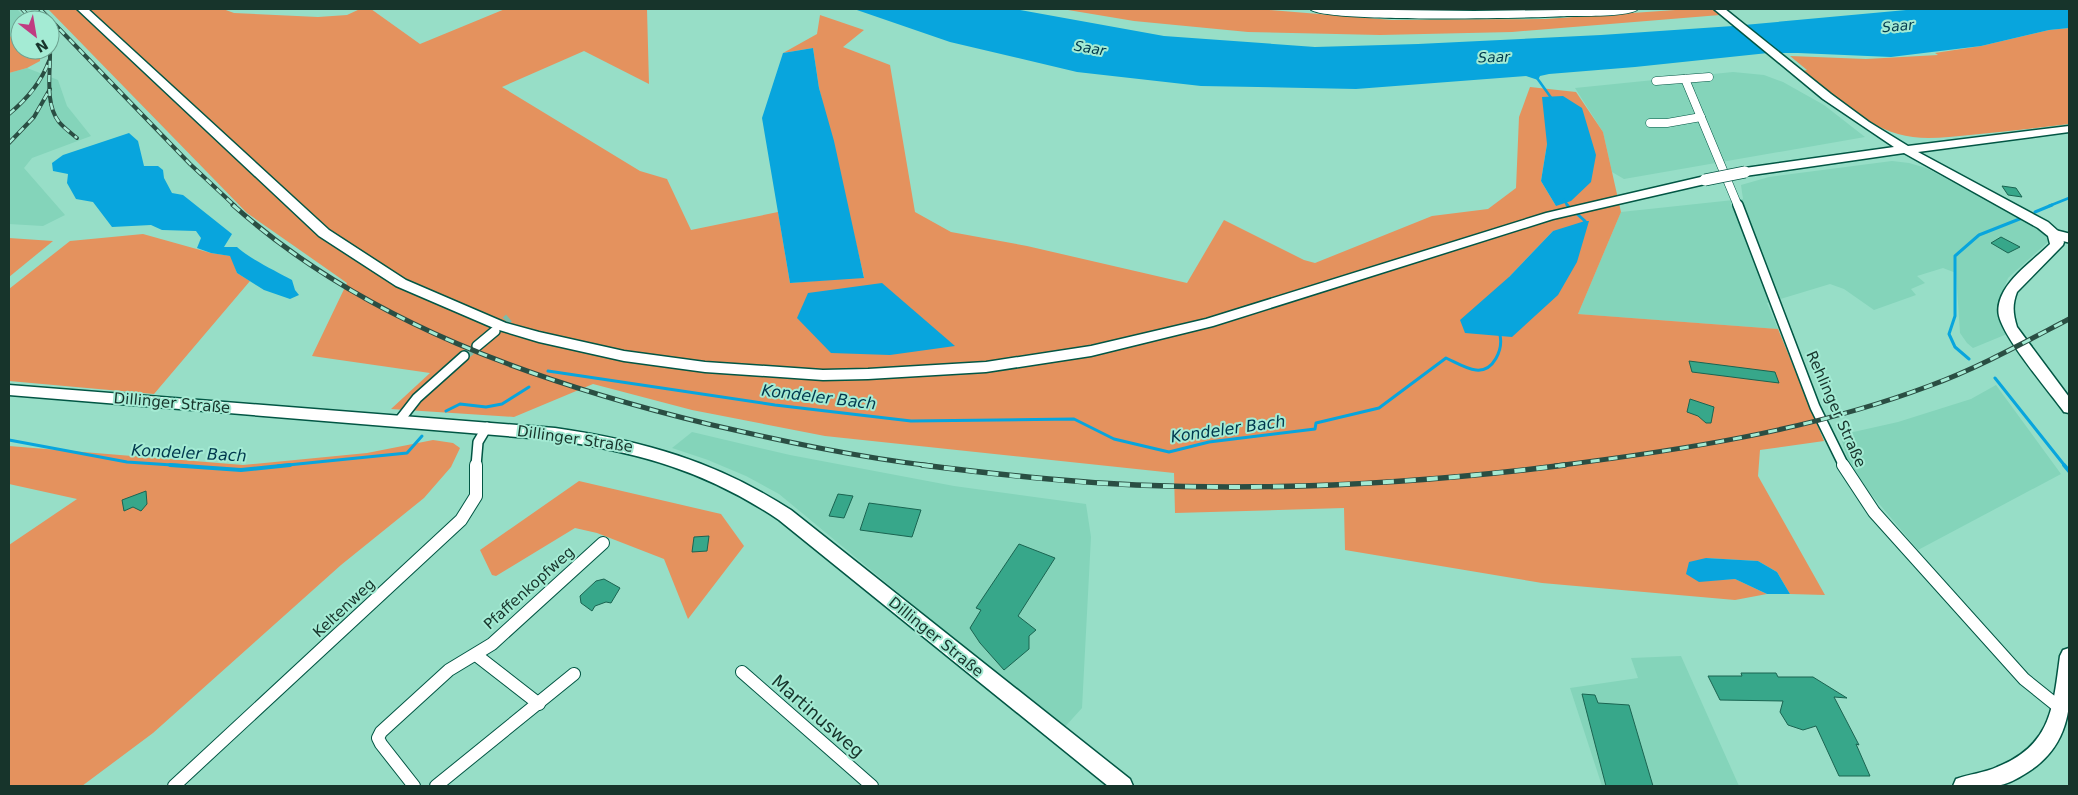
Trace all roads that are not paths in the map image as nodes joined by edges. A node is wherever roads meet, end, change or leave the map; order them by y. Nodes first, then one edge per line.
1 (82, 9) edge
2 (1316, 9) edge
3 (1474, 9) edge
4 (1483, 9) edge
5 (1632, 9) edge
6 (1719, 9) edge
7 (1709, 77) dead end
8 (1685, 79) junction
9 (1656, 81) dead end
10 (1701, 117) junction
11 (1650, 123) dead end
12 (1866, 124) junction
13 (2069, 129) edge
14 (1942, 144) junction
15 (1906, 149) junction
16 (1873, 154) junction
17 (1933, 164) junction
18 (2053, 234) junction
19 (2069, 238) edge
20 (494, 331) tunnel mouth
21 (477, 346) tunnel mouth
22 (464, 356) tunnel mouth
23 (9, 390) edge
24 (2069, 408) edge
25 (399, 421) junction
26 (487, 427) junction
27 (603, 543) dead end
28 (476, 655) junction
29 (2069, 656) edge
30 (742, 672) dead end
31 (574, 674) dead end
32 (539, 704) junction
33 (2065, 711) edge
34 (174, 786) edge
35 (414, 786) edge
36 (436, 786) edge
37 (872, 786) edge
38 (1122, 786) edge
39 (1963, 786) edge

1 - 16 main road, bridge
2 - 5 highway
3 - 4 highway
6 - 12 main road
7 - 8 street
8 - 9 street
8 - 10 street, Rehlinger Straße
10 - 11 street
10 - 33 street, Rehlinger Straße
12 - 14 main road
12 - 15 main road
13 - 14 main road
14 - 15 main road
15 - 16 main road
15 - 17 main road
16 - 17 main road
17 - 18 main road
18 - 19 street
18 - 24 main road
20 - 21 street
22 - 25 street
23 - 25 main road, Dillinger Straße
25 - 26 main road, Dillinger Straße
26 - 34 street, Keltenweg
26 - 38 main road, Dillinger Straße
27 - 28 street, Pfaffenkopfweg
28 - 32 street
28 - 35 street, Pfaffenkopfweg
29 - 33 main road
30 - 37 street, Martinusweg
31 - 32 street
32 - 36 street
33 - 39 main road

